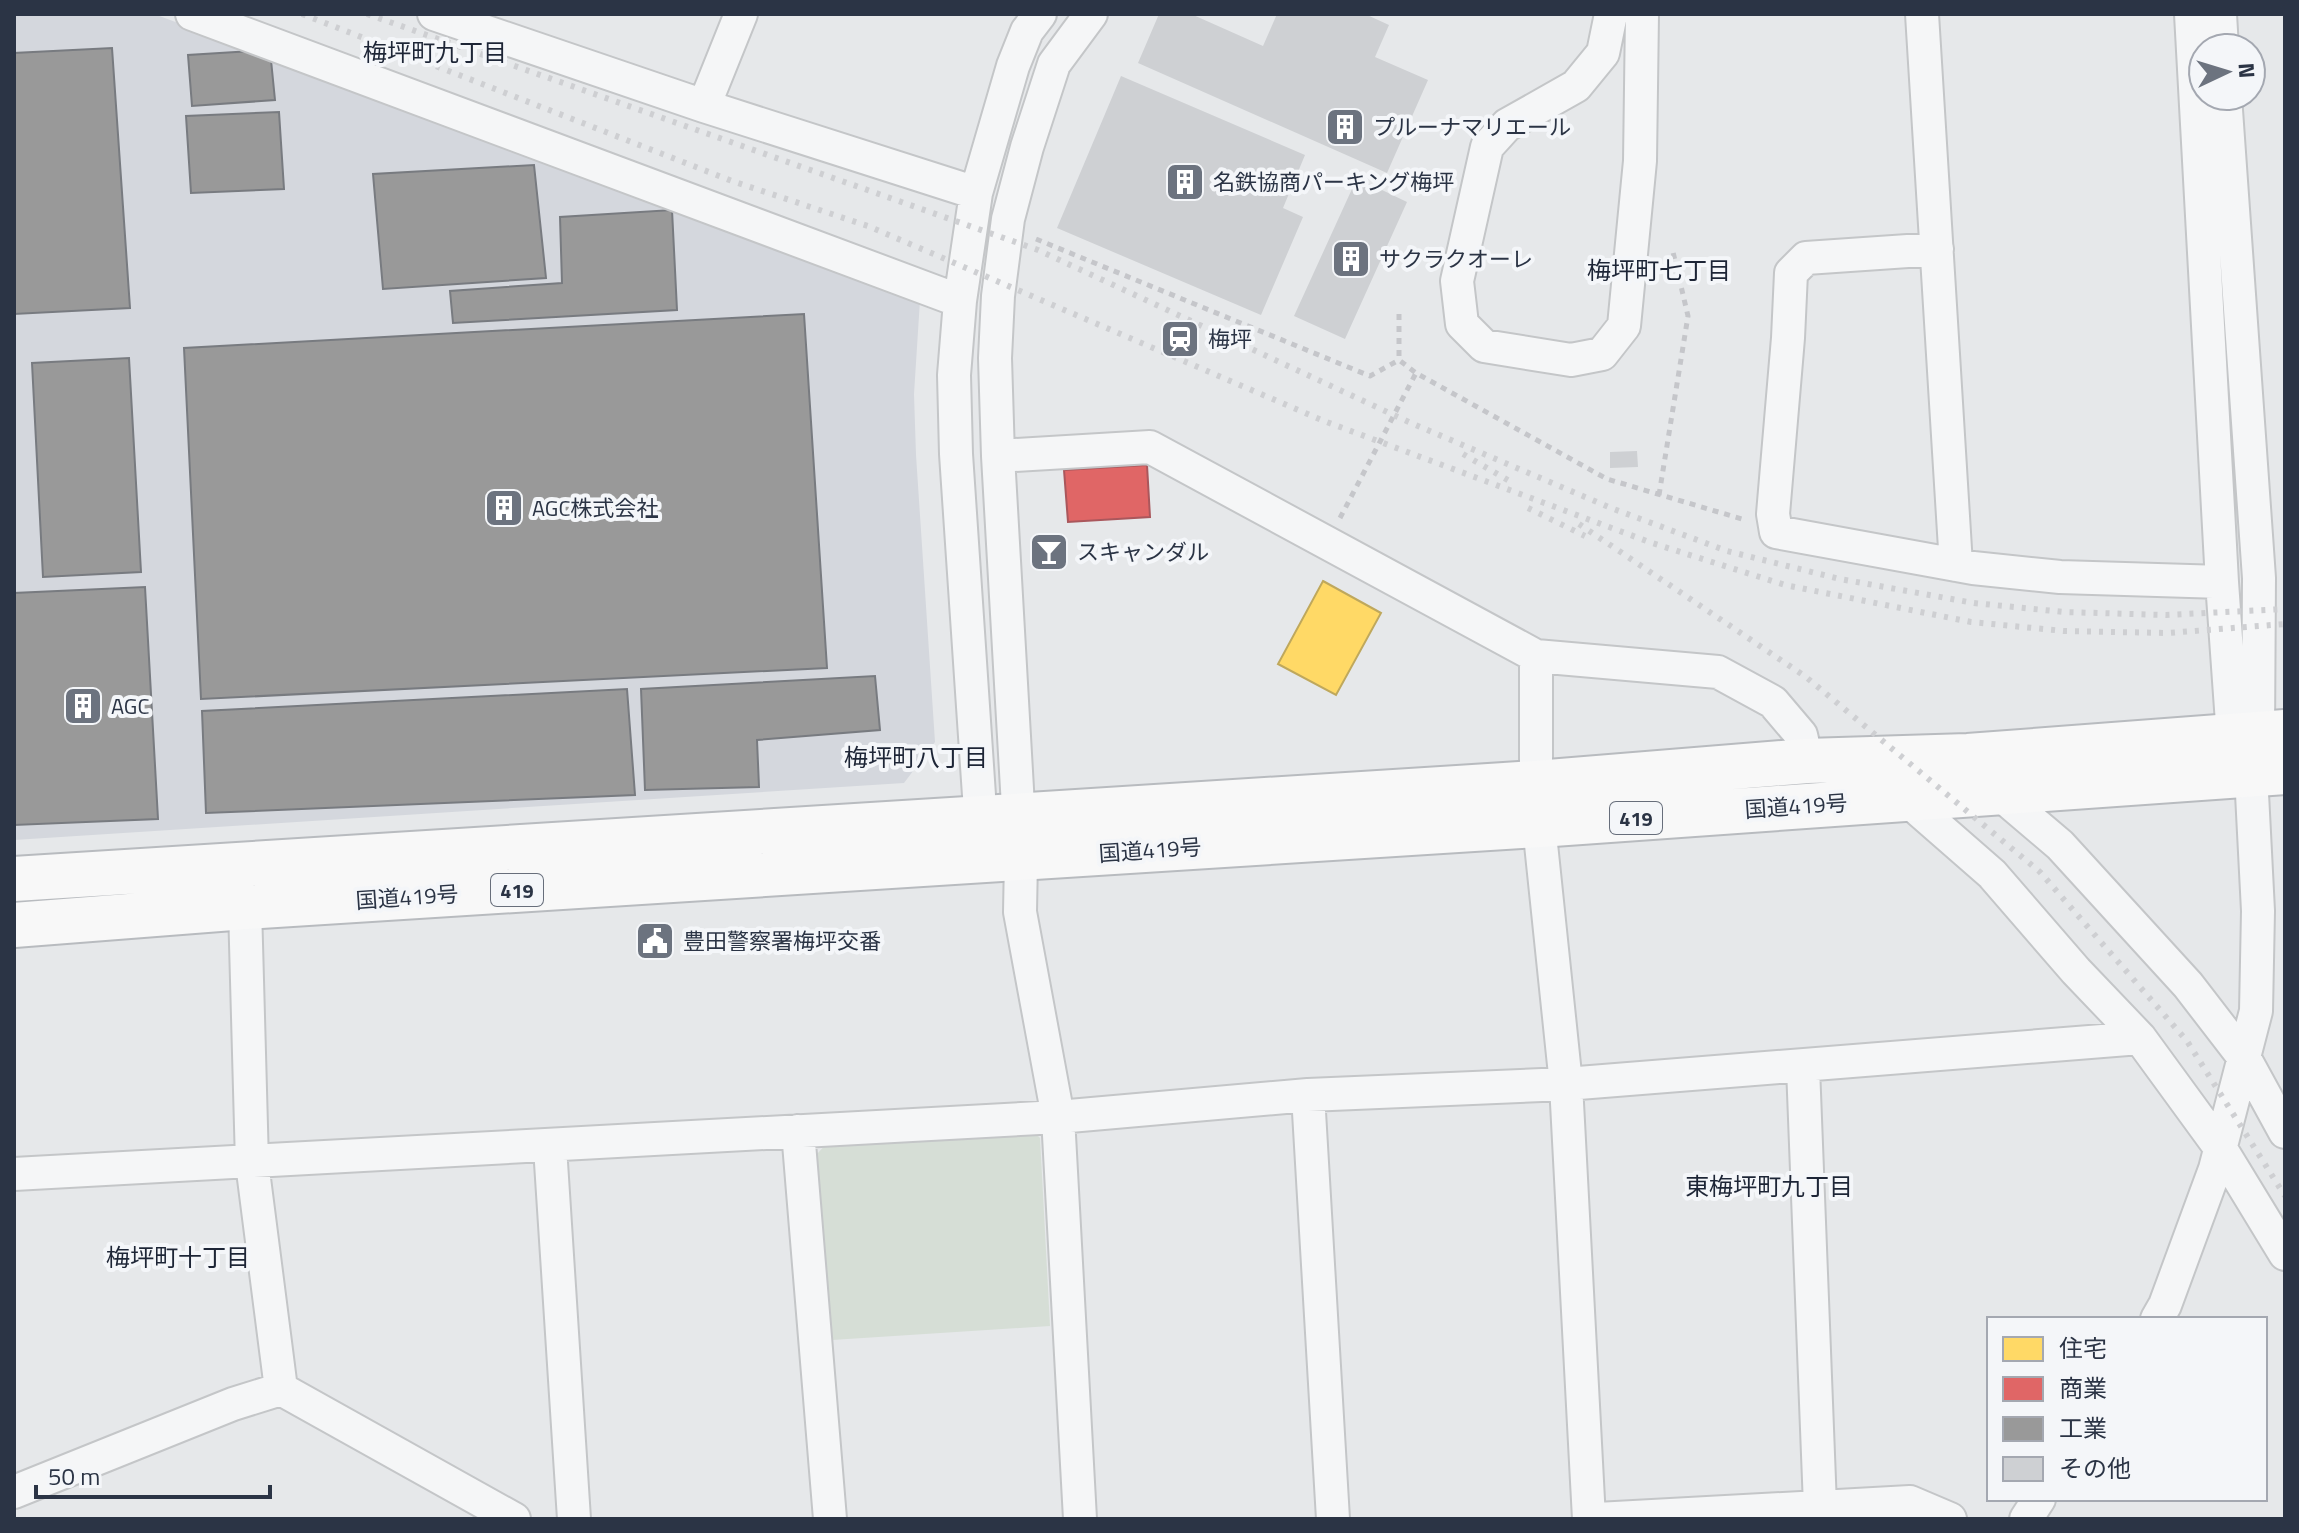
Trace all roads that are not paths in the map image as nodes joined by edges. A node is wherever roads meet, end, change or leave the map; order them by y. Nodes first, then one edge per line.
1 (192, 14) edge
2 (434, 14) edge
3 (741, 14) edge
4 (1040, 14) edge
5 (1091, 14) edge
6 (1611, 14) edge
7 (1642, 14) edge
8 (1922, 14) edge
9 (2191, 14) edge
10 (704, 106) junction
11 (2227, 112) edge
12 (976, 193) junction
13 (1937, 249) junction
14 (960, 301) junction
15 (998, 456) junction
16 (1956, 565) junction
17 (2272, 576) edge
18 (2222, 582) junction
19 (1536, 656) junction
20 (2262, 750) edge
21 (1807, 761) junction
22 (1536, 783) junction
23 (2000, 794) junction
24 (1905, 798) junction
25 (999, 817) junction
26 (1539, 825) junction
27 (1003, 860) junction
28 (14, 879) edge
29 (245, 907) junction
30 (2272, 911) edge
31 (14, 925) edge
32 (2140, 1038) junction
33 (2245, 1059) junction
34 (1803, 1067) junction
35 (1566, 1084) junction
36 (1308, 1095) junction
37 (1058, 1117) junction
38 (798, 1131) junction
39 (2285, 1132) edge
40 (550, 1147) junction
41 (2221, 1149) junction
42 (252, 1163) junction
43 (14, 1174) edge
44 (2285, 1254) edge
45 (2158, 1317) edge
46 (281, 1389) junction
47 (14, 1492) edge
48 (2038, 1501) edge
49 (1820, 1506) junction
50 (514, 1519) edge
51 (574, 1519) edge
52 (830, 1519) edge
53 (1080, 1519) edge
54 (1333, 1519) edge
55 (1589, 1519) edge
56 (1597, 1519) edge
57 (1950, 1519) edge
58 (2026, 1519) edge

1 - 14 street
2 - 10 street
3 - 10 street
4 - 12 street
5 - 15 street
6 - 7 street
8 - 13 street
9 - 18 street
10 - 12 street
11 - 17 street
12 - 14 street
13 - 16 street
13 - 16 street
14 - 25 street
15 - 19 street
15 - 25 street
16 - 18 street
17 - 20 street
18 - 20 street
19 - 21 street
19 - 22 street
20 - 21 highway, 国道419号 / 419
20 - 23 highway, 国道419号 / 419
20 - 30 street
21 - 22 highway, 国道419号 / 419
22 - 25 highway, 国道419号 / 419
23 - 24 highway, 国道419号 / 419
23 - 33 street
24 - 26 highway, 国道419号 / 419
24 - 32 street
25 - 27 street
25 - 28 highway, 国道419号 / 419
26 - 27 highway, 国道419号 / 419
26 - 35 street
27 - 29 highway, 国道419号 / 419
27 - 37 street
29 - 31 highway, 国道419号 / 419
29 - 42 street
30 - 33 street
32 - 34 street
32 - 41 street
33 - 39 street
33 - 41 street
34 - 35 street
34 - 49 street
35 - 36 street
35 - 55 street
36 - 37 street
36 - 54 street
37 - 38 street
37 - 53 street
38 - 40 street
38 - 52 street
40 - 42 street
40 - 51 street
41 - 44 street
41 - 45 street
42 - 43 street
42 - 46 street
46 - 47 street
46 - 50 street
48 - 58 street
49 - 56 street
49 - 57 street

